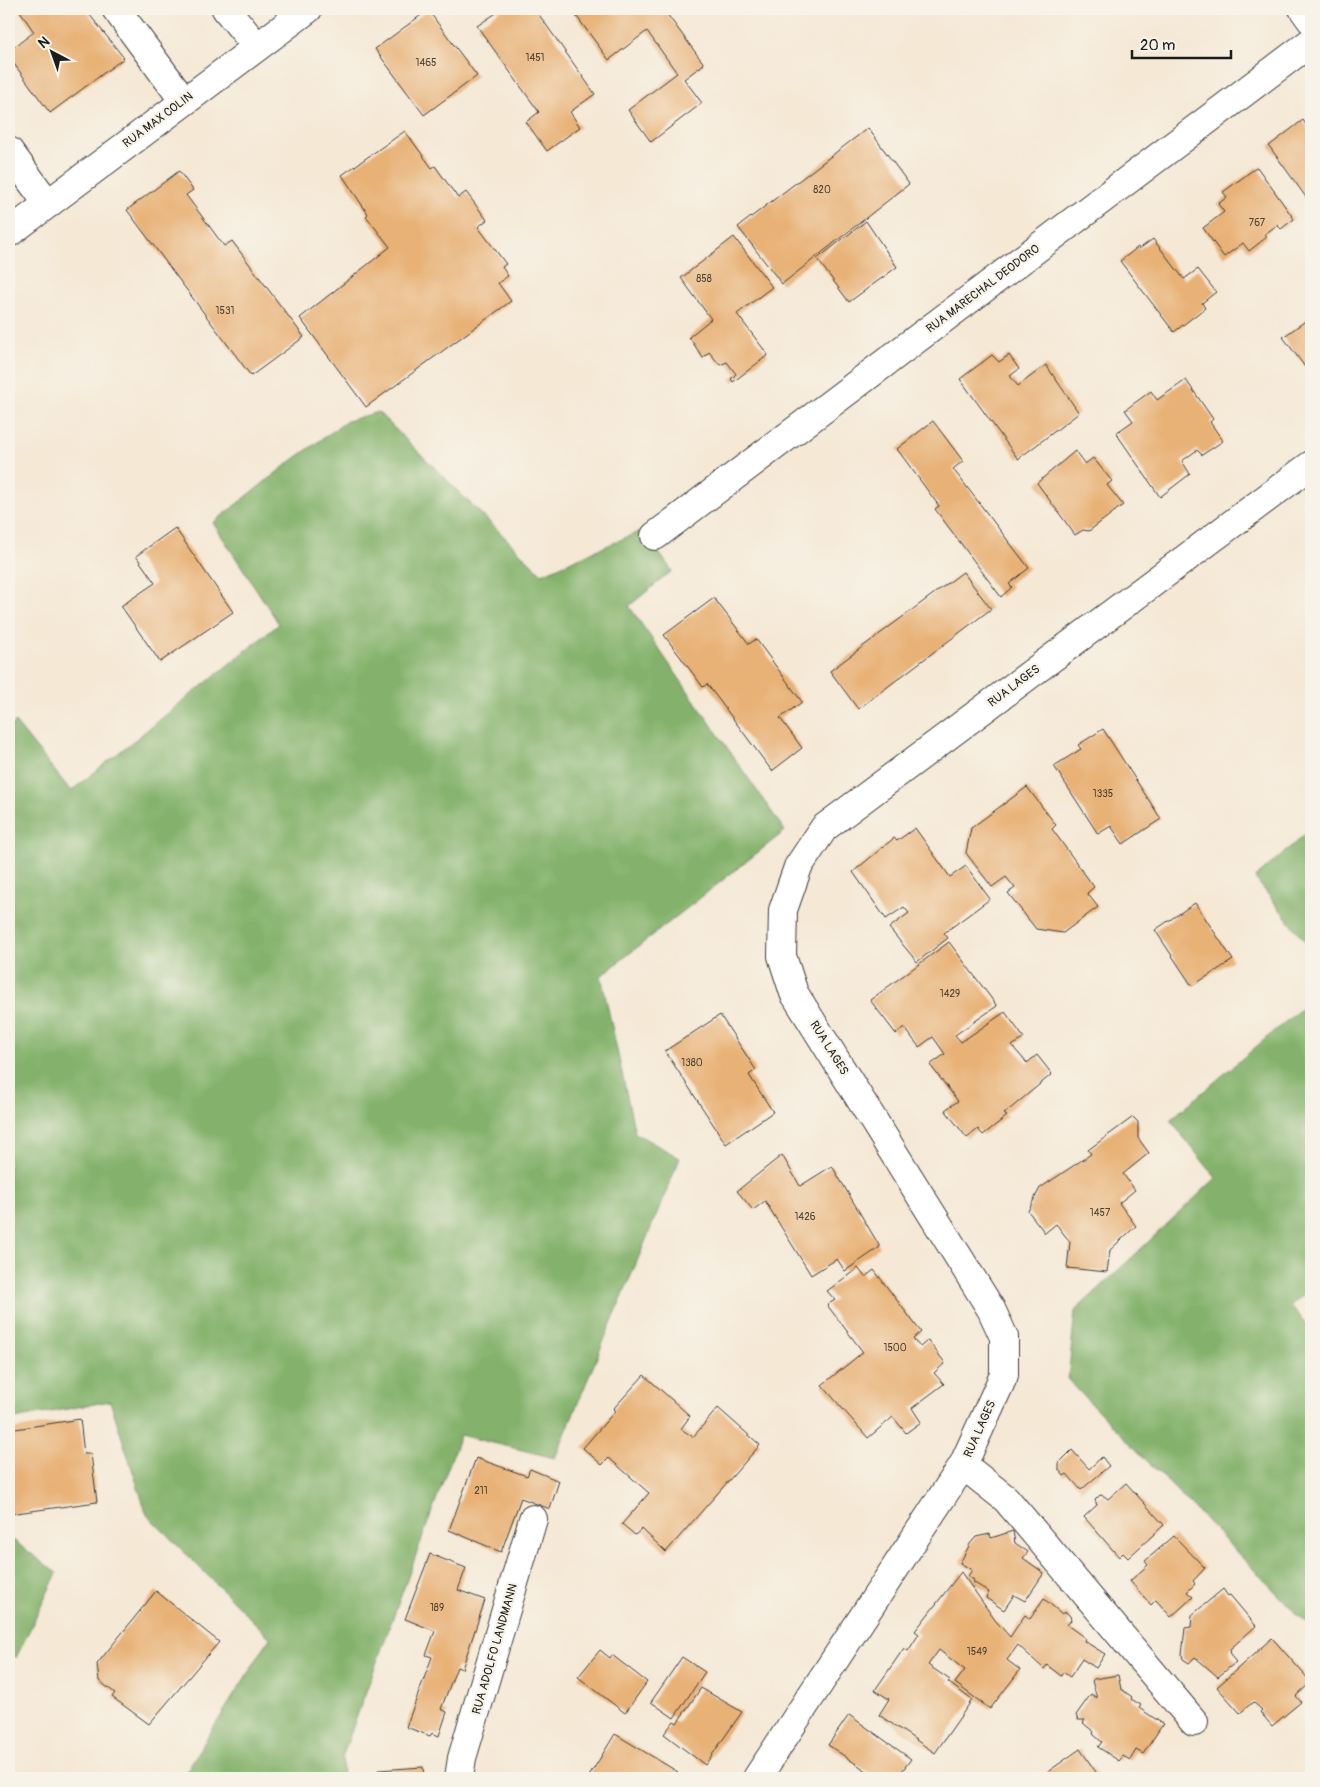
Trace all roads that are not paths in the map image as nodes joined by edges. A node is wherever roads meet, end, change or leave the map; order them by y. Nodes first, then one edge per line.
1 (116, 9) edge
2 (226, 9) edge
3 (308, 9) edge
4 (1303, 9) edge
5 (1311, 20) edge
6 (1311, 42) edge
7 (257, 47) junction
8 (184, 101) junction
9 (9, 151) edge
10 (48, 204) junction
11 (9, 233) edge
12 (1311, 465) edge
13 (655, 536) dead end
14 (963, 1465) junction
15 (533, 1519) dead end
16 (1194, 1722) dead end
17 (459, 1778) edge
18 (756, 1778) edge

1 - 8 street
2 - 7 street
3 - 7 street, RUA MAX COLIN
4 - 5 street
6 - 13 street, RUA MARECHAL DEODORO
7 - 8 street, RUA MAX COLIN
8 - 10 street, RUA MAX COLIN
9 - 10 street
10 - 11 street, RUA MAX COLIN
12 - 14 street, RUA LAGES
14 - 16 street
14 - 18 street, RUA LAGES
15 - 17 street, RUA ADOLFO LANDMANN

